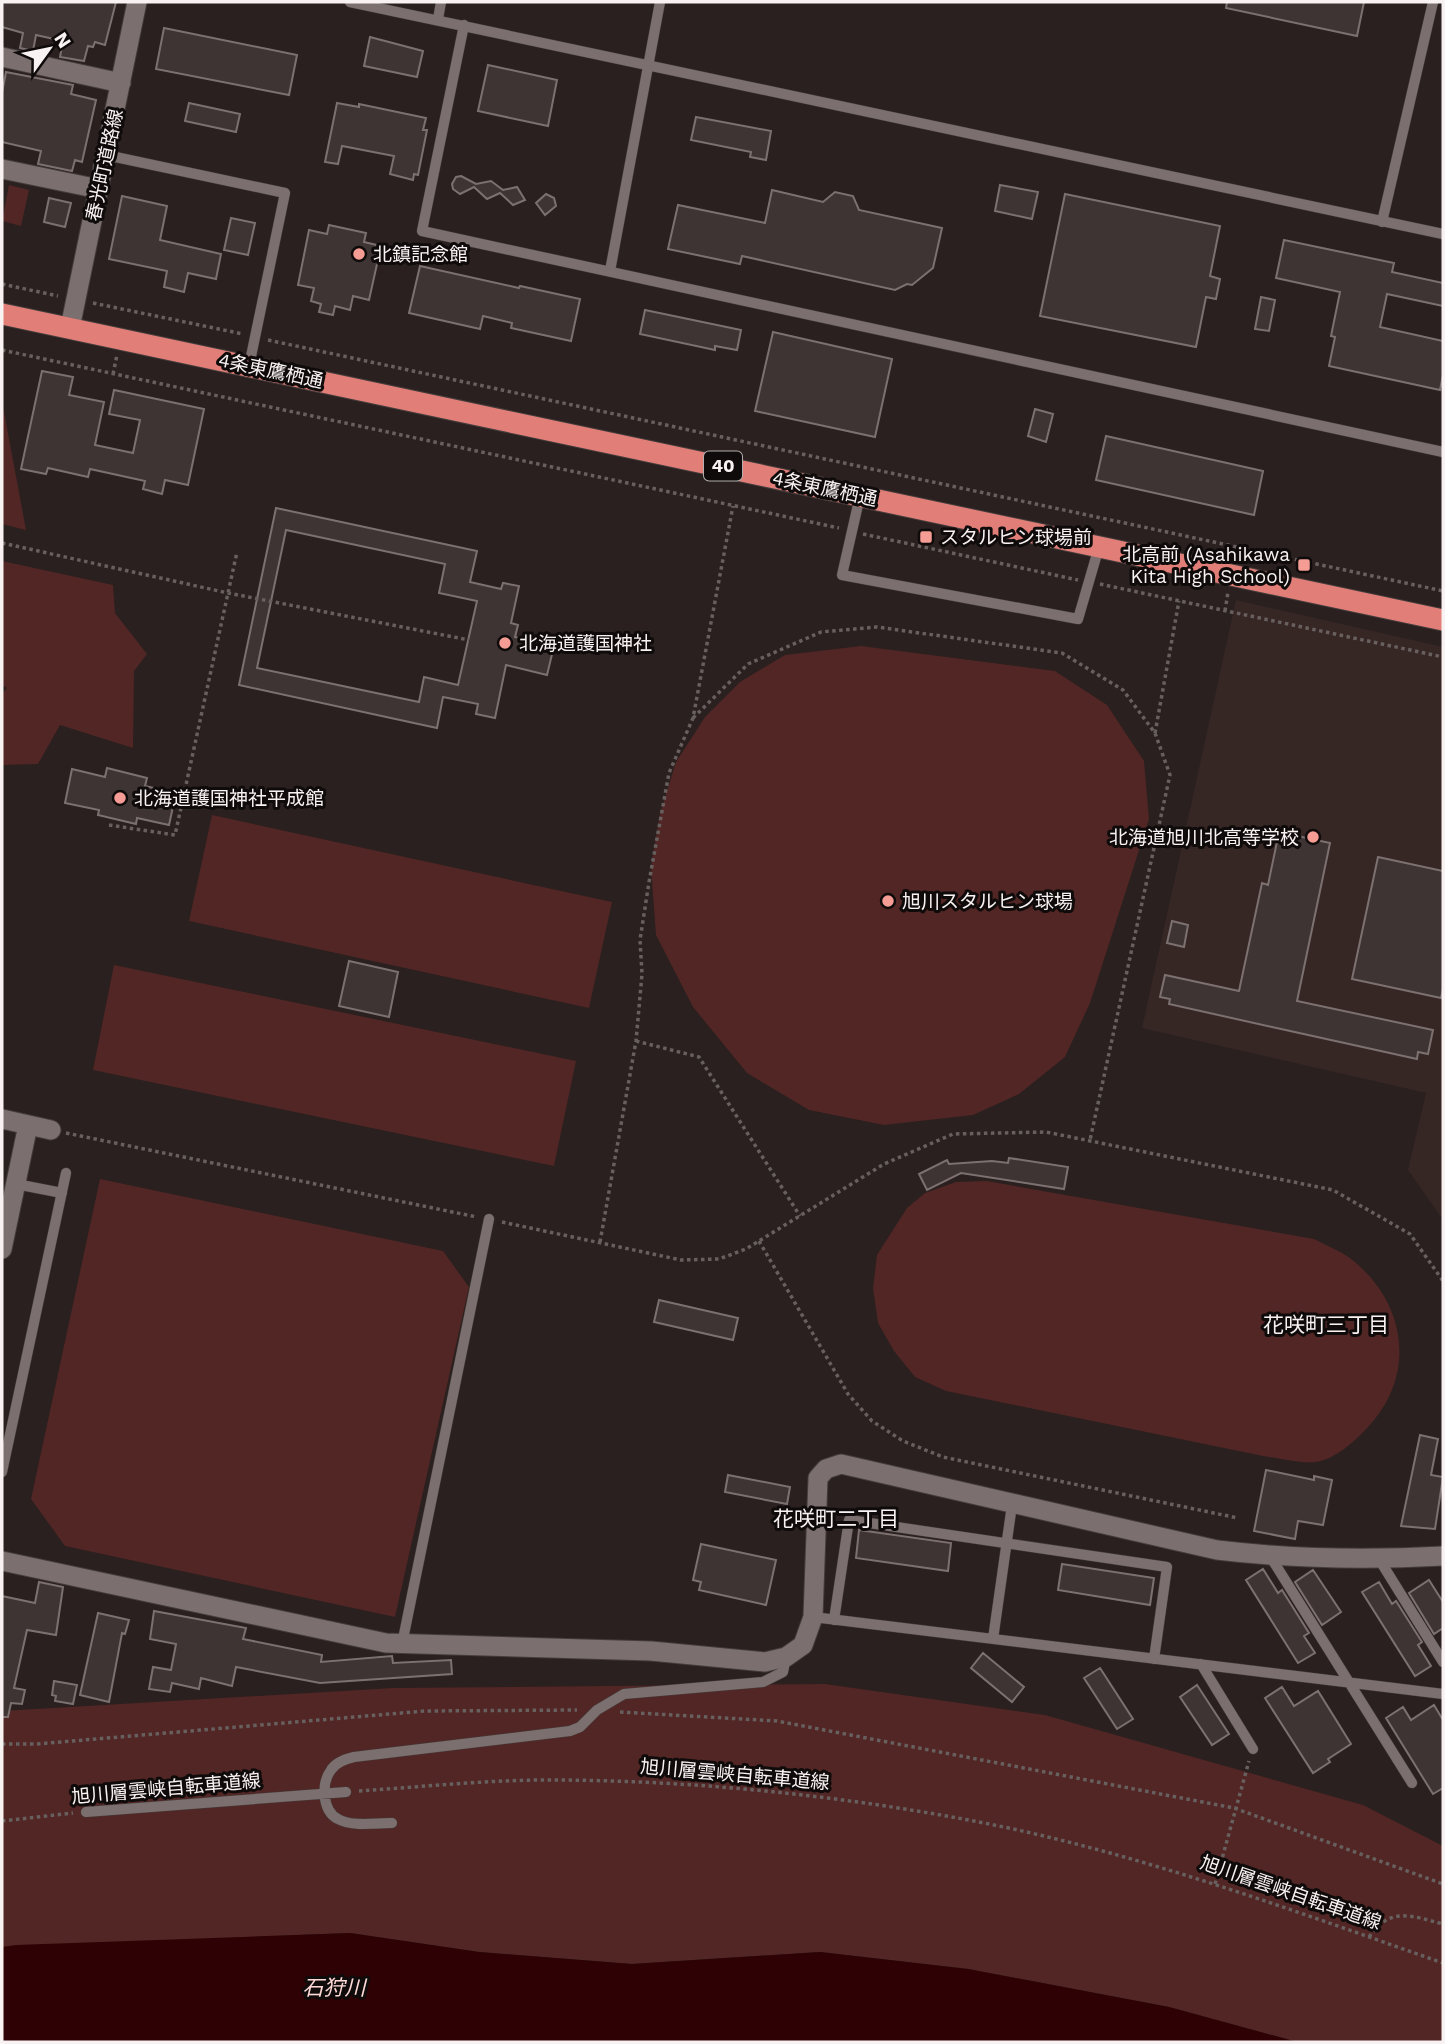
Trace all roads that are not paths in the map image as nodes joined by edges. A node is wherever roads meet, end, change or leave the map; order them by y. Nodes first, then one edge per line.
1 (137, 2) edge
2 (350, 2) edge
3 (441, 2) edge
4 (660, 2) edge
5 (1433, 2) edge
6 (438, 19) junction
7 (464, 25) junction
8 (2, 57) edge
9 (647, 64) junction
10 (121, 83) junction
11 (106, 155) junction
12 (2, 169) edge
13 (99, 189) junction
14 (1382, 222) junction
15 (1443, 234) edge
16 (610, 271) junction
17 (2, 314) edge
18 (70, 328) junction
19 (249, 366) junction
20 (1443, 452) edge
21 (860, 496) junction
22 (1099, 547) junction
23 (1443, 620) edge
24 (2, 1119) edge
25 (28, 1125) junction
26 (51, 1130) road end
27 (66, 1172) dead end
28 (16, 1184) junction
29 (62, 1193) junction
30 (489, 1219) road end
31 (2, 1249) edge
32 (5, 1444) edge
33 (2, 1472) edge
34 (1012, 1505) junction
35 (1005, 1544) junction
36 (1270, 1556) junction
37 (1443, 1556) edge
38 (1379, 1559) junction
39 (2, 1561) edge
40 (813, 1617) junction
41 (834, 1620) junction
42 (993, 1639) junction
43 (402, 1644) junction
44 (786, 1657) junction
45 (1154, 1659) junction
46 (1443, 1662) edge
47 (1201, 1664) junction
48 (1348, 1682) junction
49 (1443, 1695) edge
50 (1253, 1749) road end
51 (1412, 1783) dead end
52 (346, 1792) road end
53 (324, 1793) junction
54 (86, 1812) road end
55 (392, 1823) dead end

1 - 10 street, 春光町道路線
2 - 6 lane
3 - 6 lane
4 - 9 lane
5 - 14 lane
6 - 7 lane
7 - 9 lane
7 - 16 lane
8 - 10 street
9 - 14 lane
9 - 16 lane
10 - 11 street, 春光町道路線
11 - 13 street, 春光町道路線
11 - 19 lane
12 - 13 street
13 - 18 street, 春光町道路線
14 - 15 lane
16 - 20 lane
17 - 18 highway, 4条東鷹栖通 / 40
18 - 19 highway, 4条東鷹栖通 / 40
19 - 21 highway, 4条東鷹栖通 / 40
21 - 22 highway, 4条東鷹栖通 / 40
21 - 22 lane
22 - 23 highway, 4条東鷹栖通 / 40
24 - 25 street
25 - 26 street
25 - 28 street
27 - 29 lane
28 - 29 lane
28 - 31 street
29 - 32 lane
30 - 43 lane
32 - 33 lane
34 - 35 lane
34 - 36 street
34 - 40 street
35 - 41 lane
35 - 42 lane
35 - 45 lane
36 - 38 street
36 - 48 lane
37 - 38 street
38 - 46 lane
39 - 43 street
40 - 41 lane
40 - 44 street
41 - 42 lane
42 - 45 lane
43 - 44 street
44 - 53 lane
45 - 47 lane
47 - 48 lane
47 - 50 lane
48 - 49 lane
48 - 51 lane
52 - 53 lane, 旭川層雲峡自転車道線
53 - 54 lane, 旭川層雲峡自転車道線
53 - 55 lane

